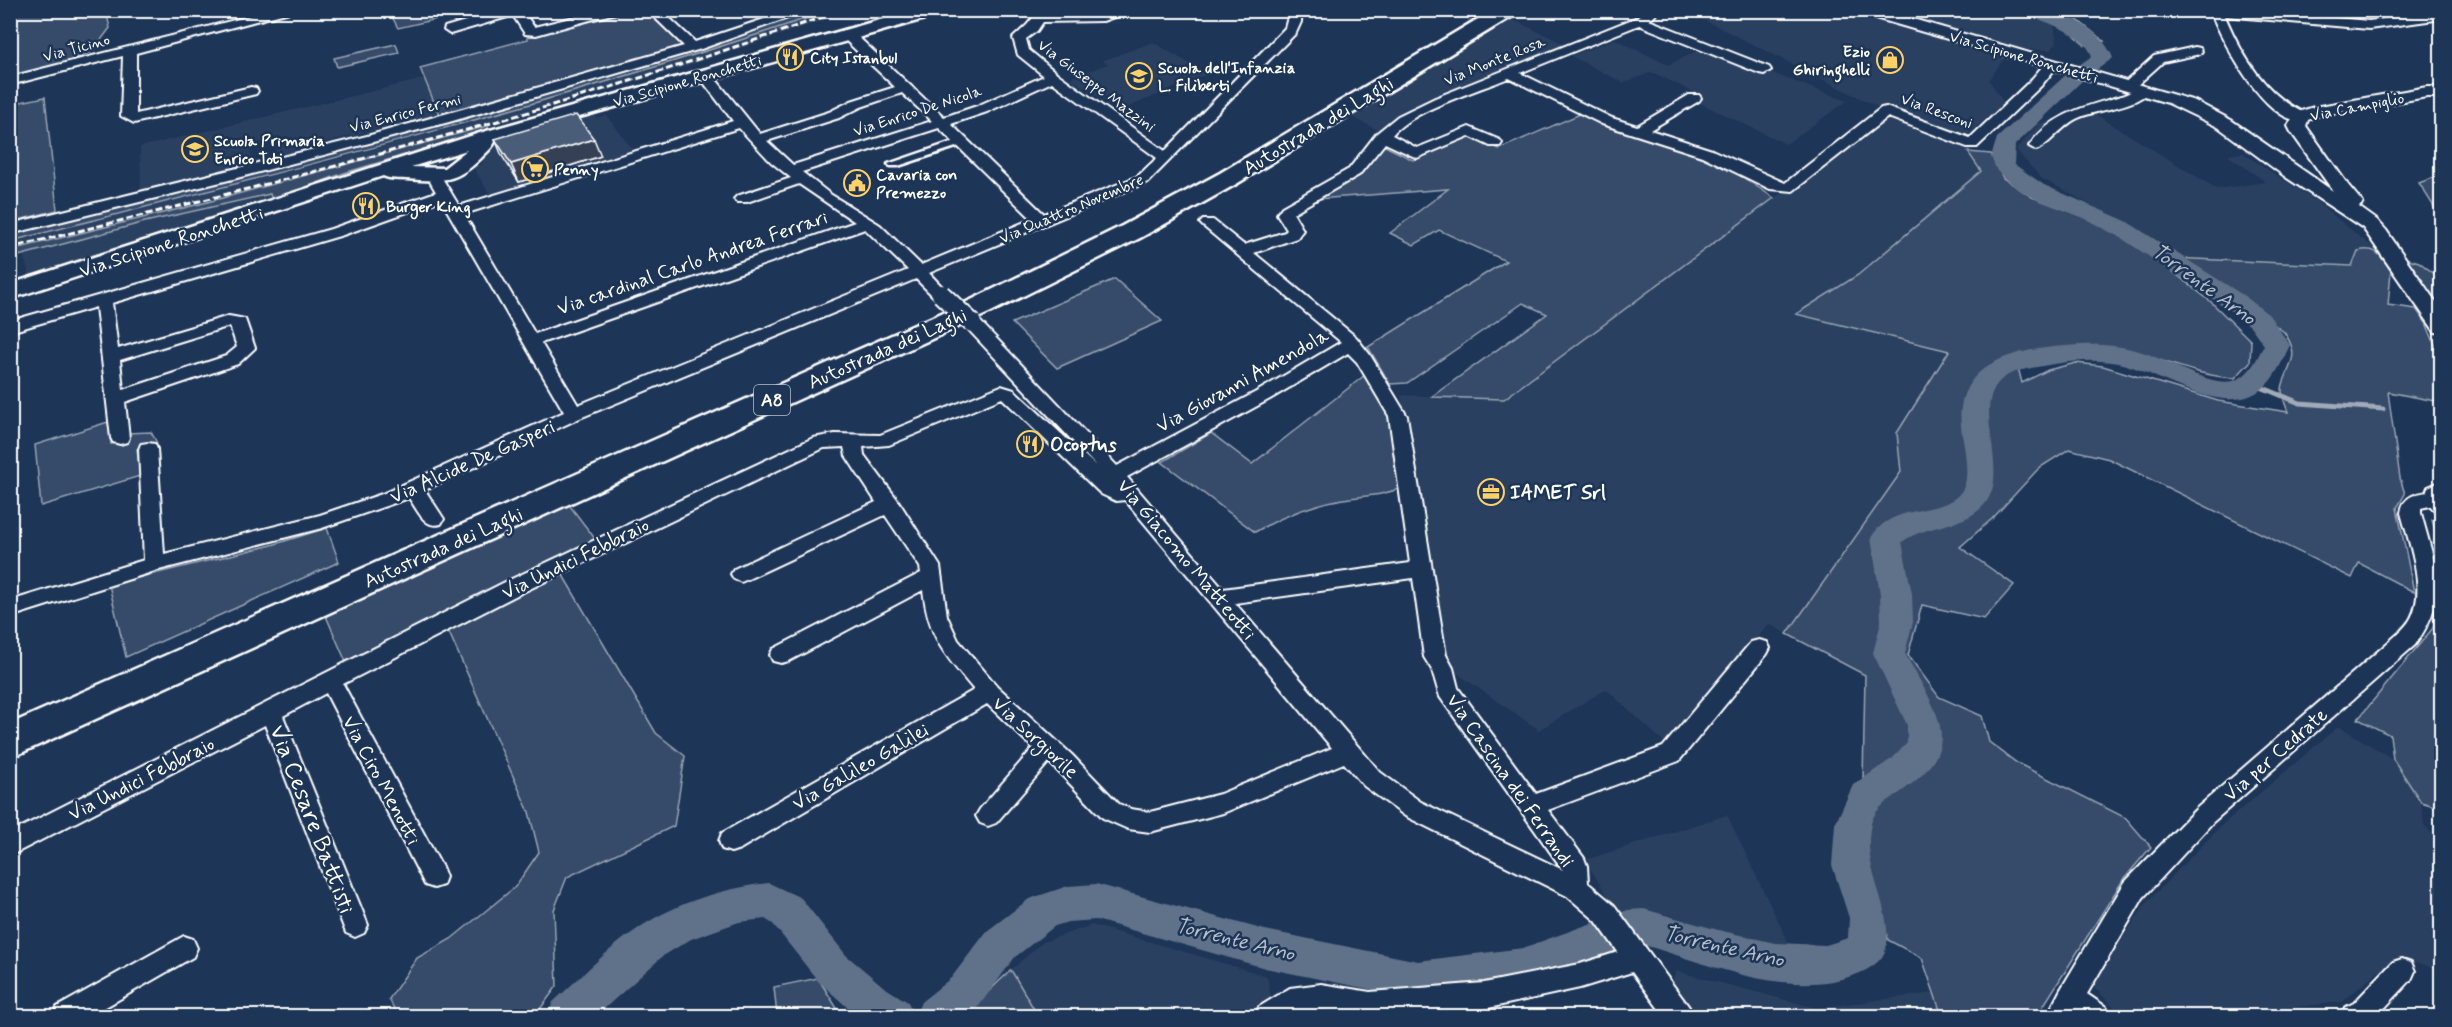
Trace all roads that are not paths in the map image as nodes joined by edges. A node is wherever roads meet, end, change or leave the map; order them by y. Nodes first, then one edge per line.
1 (291, 10) edge
2 (620, 10) edge
3 (653, 10) edge
4 (804, 10) edge
5 (936, 10) edge
6 (1127, 10) edge
7 (1296, 10) edge
8 (1490, 10) edge
9 (1509, 10) edge
10 (1656, 10) edge
11 (1863, 10) edge
12 (2202, 10) edge
13 (1033, 14) edge
14 (2218, 14) junction
15 (2442, 15) edge
16 (1639, 21) junction
17 (450, 30) dead end
18 (848, 35) junction
19 (693, 47) junction
20 (130, 50) junction
21 (2195, 51) dead end
22 (2057, 65) junction
23 (1764, 70) dead end
24 (1509, 72) junction
25 (705, 75) junction
26 (1053, 77) junction
27 (10, 81) edge
28 (905, 88) junction
29 (2140, 90) junction
30 (251, 91) dead end
31 (2442, 93) edge
32 (1695, 98) dead end
33 (2301, 117) junction
34 (941, 122) junction
35 (742, 123) junction
36 (509, 131) junction
37 (1639, 131) junction
38 (1382, 136) junction
39 (757, 139) junction
40 (961, 142) junction
41 (1495, 143) dead end
42 (2036, 146) dead end
43 (435, 153) junction
44 (1166, 158) junction
45 (894, 164) dead end
46 (460, 165) junction
47 (2328, 171) junction
48 (425, 175) junction
49 (796, 175) junction
50 (2301, 178) junction
51 (332, 188) junction
52 (2331, 195) junction
53 (742, 199) dead end
54 (449, 202) junction
55 (395, 211) junction
56 (1042, 221) junction
57 (867, 223) junction
58 (1208, 223) dead end
59 (10, 229) edge
60 (1242, 251) junction
61 (2398, 265) junction
62 (919, 272) junction
63 (10, 292) edge
64 (104, 301) junction
65 (10, 327) edge
66 (2442, 327) edge
67 (531, 341) junction
68 (1350, 344) junction
69 (110, 357) junction
70 (115, 399) junction
71 (574, 414) junction
72 (120, 438) dead end
73 (854, 441) junction
74 (148, 449) dead end
75 (1115, 475) junction
76 (413, 488) junction
77 (1131, 493) junction
78 (2440, 497) edge
79 (890, 504) junction
80 (434, 519) dead end
81 (154, 564) junction
82 (1421, 569) junction
83 (741, 574) dead end
84 (933, 576) junction
85 (1219, 597) junction
86 (10, 609) edge
87 (1759, 648) dead end
88 (781, 655) dead end
89 (331, 682) junction
90 (988, 692) junction
91 (272, 713) junction
92 (10, 723) edge
93 (10, 742) edge
94 (1047, 748) junction
95 (1348, 751) junction
96 (1532, 806) junction
97 (988, 816) dead end
98 (730, 841) dead end
99 (10, 844) edge
100 (434, 878) dead end
101 (1576, 888) junction
102 (355, 925) dead end
103 (184, 948) dead end
104 (1633, 952) junction
105 (2402, 971) dead end
106 (2065, 1007) edge
107 (66, 1017) edge
108 (1268, 1017) edge
109 (1680, 1017) edge
110 (2097, 1017) edge
111 (2355, 1017) edge

1 - 20 street, Via Ticino
2 - 17 street
3 - 19 street
4 - 19 street, Via Enrico Fermi
5 - 18 main road, Via Scipione Ronchetti
6 - 13 street
7 - 44 street, Via Quattro Novembre
8 - 92 highway, Autostrada dei Laghi / A8
9 - 93 highway, Autostrada dei Laghi / A8
10 - 16 street, Via Monte Rosa
11 - 22 street, Via Scipione Ronchetti
12 - 14 street
13 - 26 street, Via Giuseppe Mazzini
14 - 15 street
14 - 33 street
16 - 23 street
16 - 24 street, Via Monte Rosa
18 - 25 main road, Via Scipione Ronchetti
18 - 28 street
19 - 59 street, Via Enrico Fermi
20 - 27 street, Via Ticino
20 - 30 street
21 - 29 street
22 - 29 street, Via Scipione Ronchetti
22 - 37 street, Via Resconi
24 - 37 street
24 - 38 street, Via Monte Rosa
25 - 35 street, Via Giacomo Matteotti
25 - 36 main road, Via Scipione Ronchetti
26 - 34 street, Via Enrico De Nicola
26 - 44 street, Via Giuseppe Mazzini
28 - 34 street
28 - 39 street
29 - 42 street
29 - 50 street, Via Scipione Ronchetti
29 - 52 street, Via Scipione Ronchetti
31 - 33 street, Via Campiglio
32 - 37 street
33 - 47 street, Via Campiglio
34 - 40 street
34 - 49 street, Via Enrico De Nicola
35 - 39 street, Via Giacomo Matteotti
35 - 54 street
36 - 43 main road, Via Scipione Ronchetti
36 - 46 main road, Via Scipione Ronchetti
38 - 41 street
38 - 60 street, Via Monte Rosa
39 - 49 street, Via Giacomo Matteotti
40 - 45 street
40 - 56 street
43 - 46 main road
43 - 48 main road
43 - 51 main road, Via Scipione Ronchetti
44 - 56 street, Via Quattro Novembre
46 - 48 main road, Via Scipione Ronchetti
46 - 54 street
47 - 50 street
47 - 52 street, Via Campiglio
48 - 51 main road, Via Scipione Ronchetti
48 - 54 street
48 - 55 street
49 - 53 street, Via Enrico De Nicola
49 - 57 street, Via Giacomo Matteotti
50 - 52 street, Via Scipione Ronchetti
51 - 63 main road, Via Scipione Ronchetti
52 - 61 street
52 - 61 street
54 - 55 street
54 - 67 street
55 - 64 street
56 - 62 street, Via Quattro Novembre
57 - 62 street, Via Giacomo Matteotti
57 - 67 street, Via cardinal Carlo Andrea Ferrari
58 - 60 street, Via Giovanni Amendola
60 - 68 street, Via Giovanni Amendola
61 - 66 street
62 - 71 street, Via Alcide De Gasperi
62 - 75 street, Via Giacomo Matteotti, bridge
64 - 65 street
64 - 69 street
67 - 71 street
68 - 75 street, Via Giovanni Amendola
68 - 82 street, Via Cascina dei Ferrandi
69 - 70 street
69 - 70 street
70 - 72 street
71 - 76 street, Via Alcide De Gasperi
73 - 77 street, Via Undici Febbraio
73 - 79 street, Via Sorgiorile
73 - 89 street, Via Undici Febbraio
74 - 81 street
75 - 77 street, Via Giacomo Matteotti
76 - 80 street
76 - 81 street, Via Alcide De Gasperi
77 - 85 street, Via Giacomo Matteotti
78 - 106 street, Via per Cedrate
79 - 83 street
79 - 84 street, Via Sorgiorile
81 - 86 street, Via Alcide De Gasperi
82 - 85 street
82 - 96 street, Via Cascina dei Ferrandi
84 - 88 street
84 - 90 street, Via Sorgiorile
85 - 95 street, Via Giacomo Matteotti
87 - 96 street
89 - 91 street, Via Undici Febbraio
89 - 100 street, Via Ciro Menotti
90 - 94 street, Via Sorgiorile
90 - 98 street, Via Galileo Galilei
91 - 99 street, Via Undici Febbraio
91 - 102 street, Via Cesare Battisti
94 - 95 street, Via Sorgiorile
94 - 97 street
95 - 101 street, Via Giacomo Matteotti
96 - 101 street, Via Cascina dei Ferrandi
101 - 104 street, Via Giacomo Matteotti
103 - 107 street
104 - 108 street
104 - 109 street, Via Giacomo Matteotti
105 - 111 street
106 - 110 street

